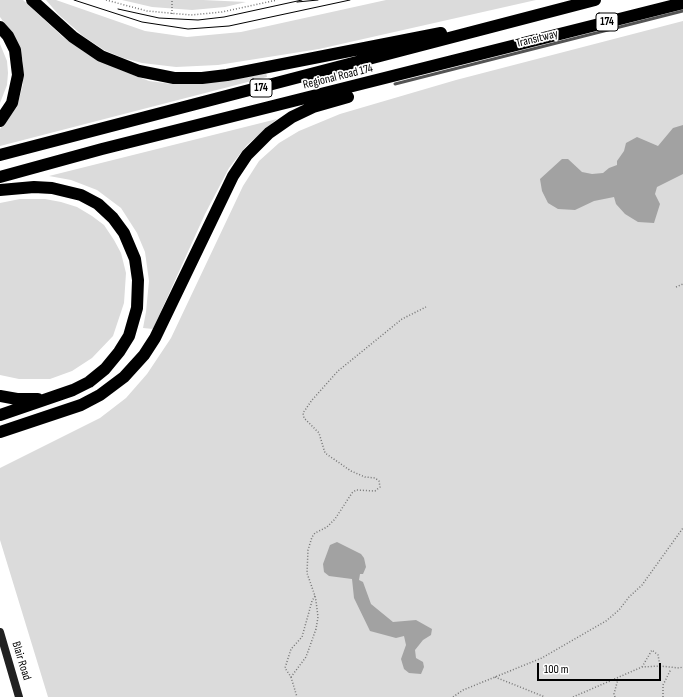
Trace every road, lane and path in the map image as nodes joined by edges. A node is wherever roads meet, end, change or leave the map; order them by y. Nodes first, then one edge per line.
1 (106, 0) edge
2 (172, 0) edge
3 (277, 0) edge
4 (596, 0) edge
5 (34, 3) edge
6 (683, 4) edge
7 (683, 12) edge
8 (172, 14) junction
9 (521, 19) junction
10 (0, 27) edge
11 (531, 41) junction
12 (395, 84) junction
13 (0, 121) edge
14 (0, 155) edge
15 (0, 177) edge
16 (0, 190) edge
17 (683, 284) edge
18 (676, 287) dead end
19 (426, 307) dead end
20 (0, 396) edge
21 (49, 398) junction
22 (0, 415) edge
23 (0, 432) edge
24 (683, 528) edge
25 (315, 596) junction
26 (0, 632) edge
27 (660, 666) junction
28 (683, 666) edge
29 (642, 667) junction
30 (671, 668) junction
31 (291, 677) junction
32 (495, 677) junction
33 (618, 679) junction
34 (19, 697) edge
35 (297, 697) edge
36 (453, 697) edge
37 (545, 697) edge
38 (573, 697) edge
39 (615, 697) edge
40 (663, 697) edge

1 - 8 path
2 - 8 path
3 - 8 path
4 - 9 highway, Regional Road 174 / 174
5 - 9 highway
6 - 11 highway, Regional Road 174 / 174
7 - 12 lane, Transitway
9 - 14 highway, Regional Road 174 / 174
10 - 13 highway
11 - 12 highway
11 - 15 highway, Regional Road 174 / 174
12 - 23 highway
16 - 21 highway
17 - 18 path
19 - 25 path
20 - 21 highway
21 - 22 highway
24 - 32 path
25 - 31 path
25 - 31 path
26 - 34 main road, Blair Road
27 - 29 path
27 - 29 path
27 - 30 path
28 - 30 path
29 - 33 path
30 - 40 path
31 - 35 path
32 - 36 path
32 - 37 path
33 - 38 path
33 - 39 path

